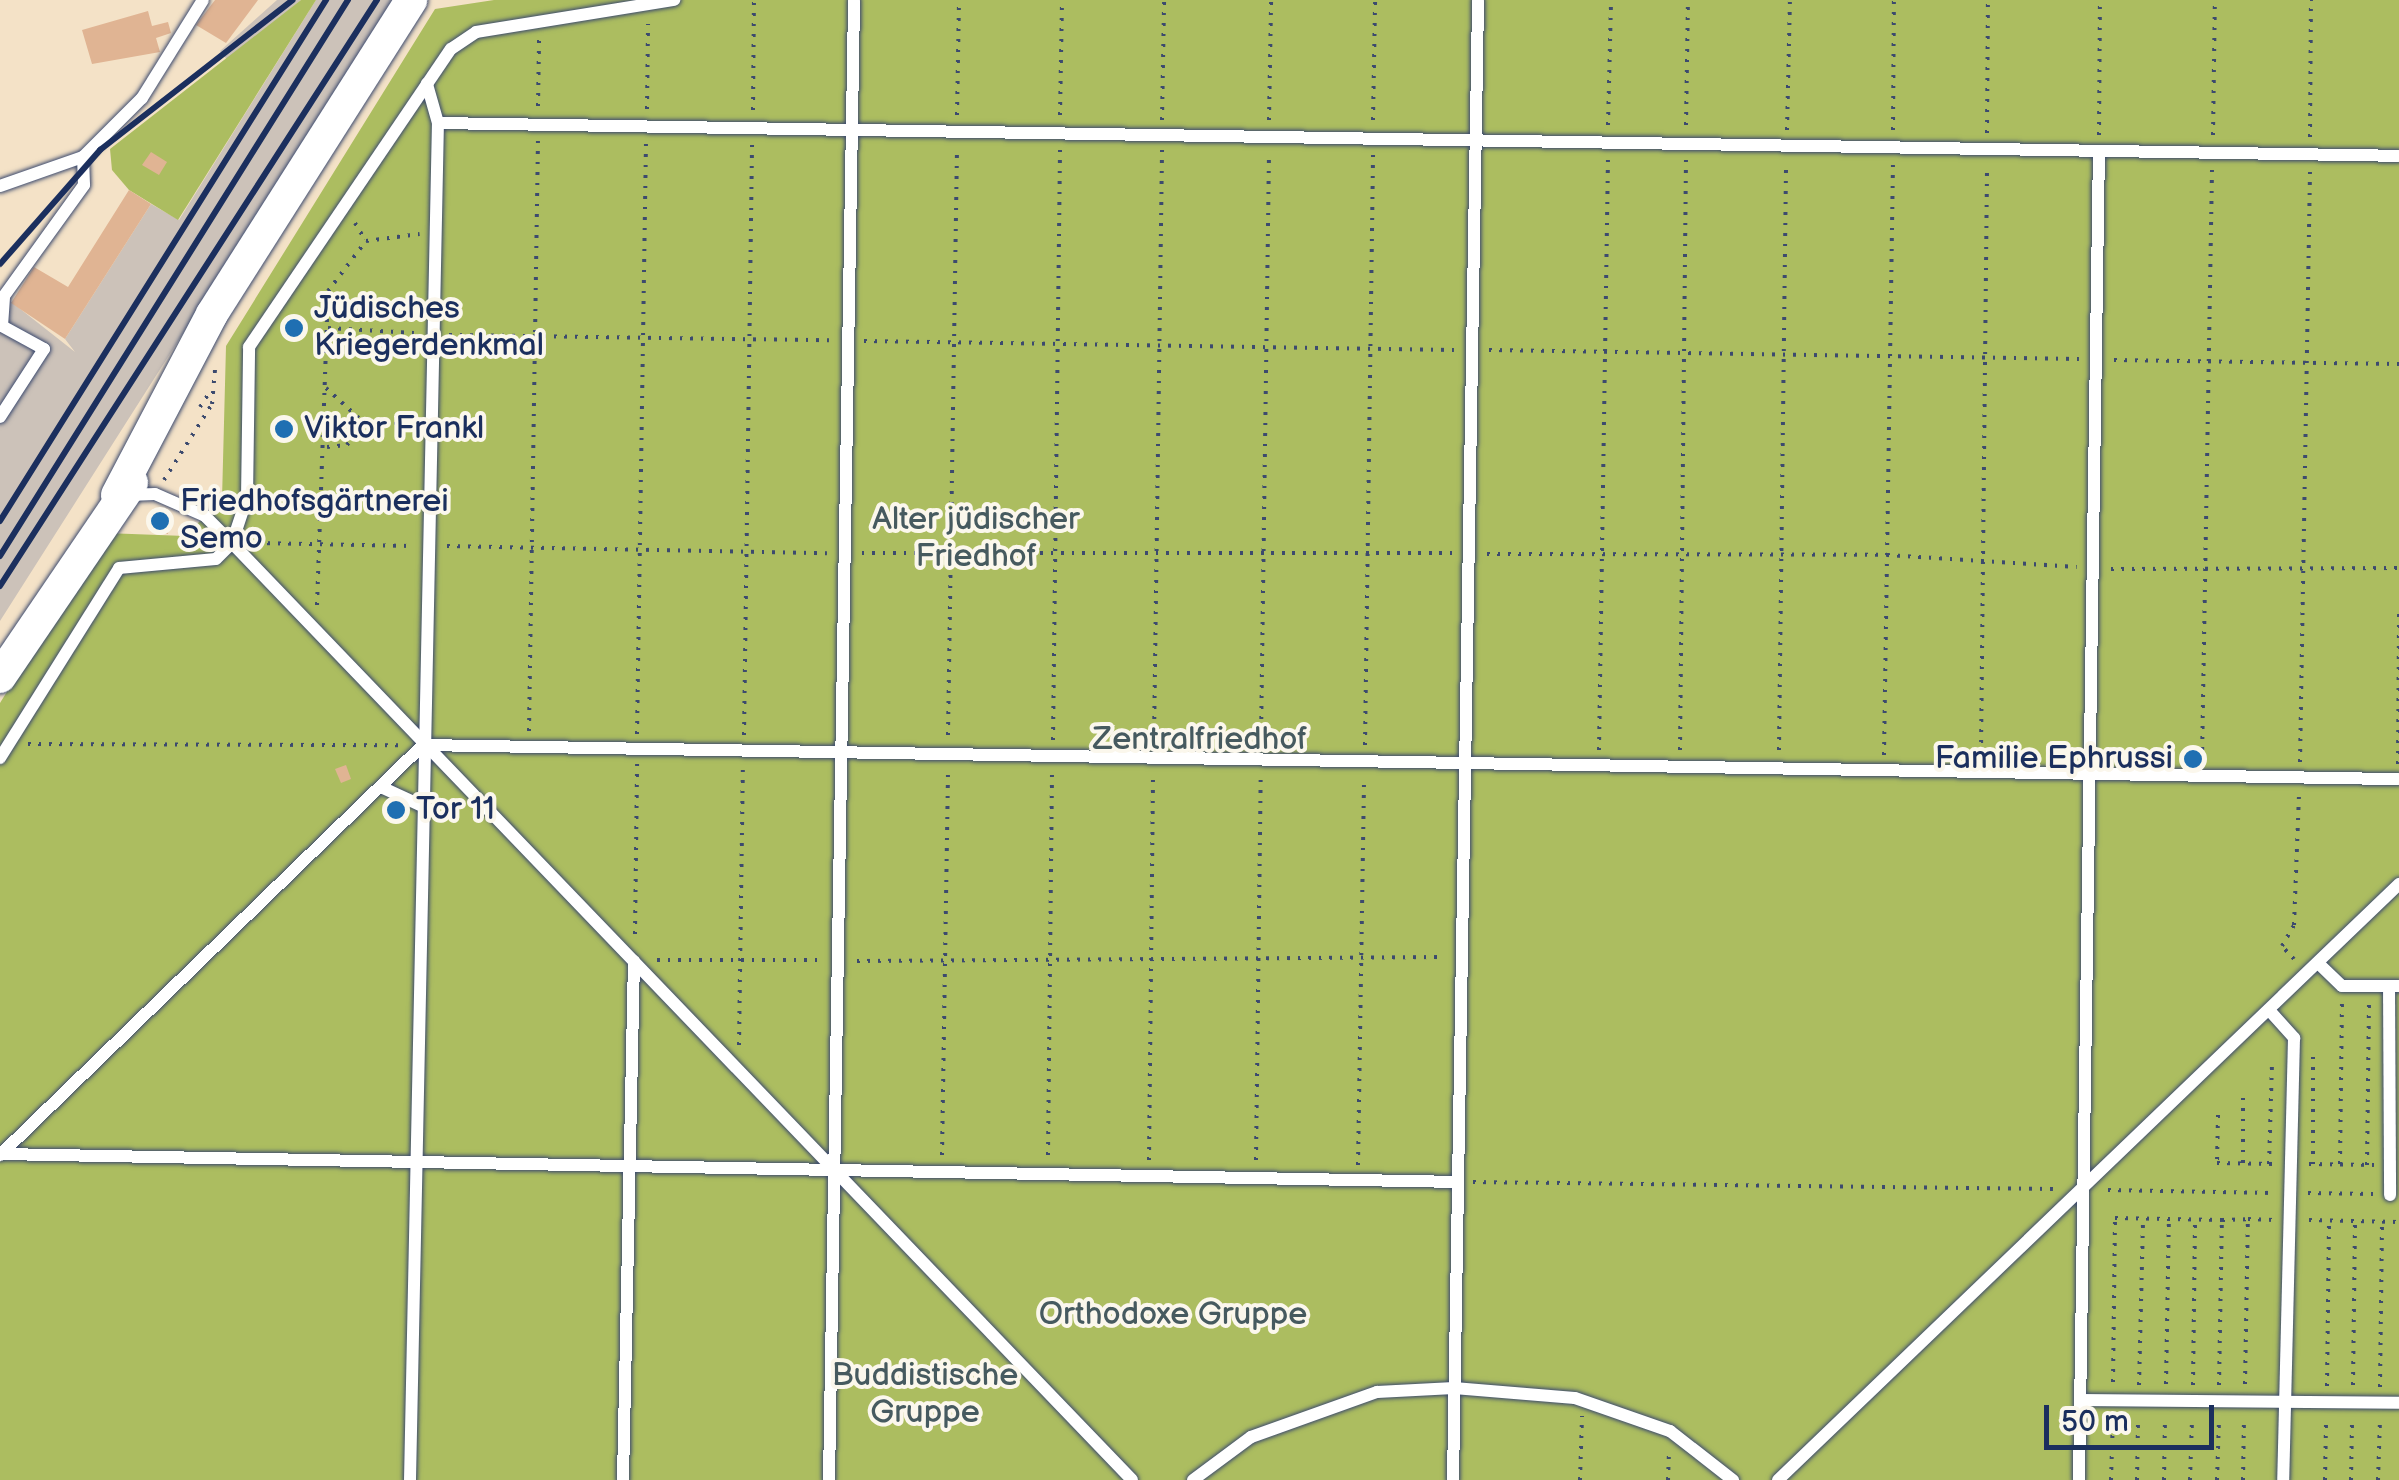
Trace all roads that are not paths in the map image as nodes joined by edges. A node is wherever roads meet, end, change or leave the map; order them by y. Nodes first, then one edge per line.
1 (203, 0) edge
2 (410, 0) edge
3 (674, 0) edge
4 (854, 0) edge
5 (1478, 0) edge
6 (427, 84) junction
7 (438, 123) junction
8 (852, 130) junction
9 (1476, 140) junction
10 (2098, 151) junction
11 (2399, 156) edge
12 (83, 157) junction
13 (0, 186) edge
14 (2, 296) edge
15 (1, 328) edge
16 (0, 417) edge
17 (117, 496) junction
18 (232, 543) junction
19 (0, 678) edge
20 (423, 745) junction
21 (843, 754) junction
22 (0, 758) edge
23 (1466, 764) junction
24 (2088, 774) junction
25 (2398, 779) edge
26 (381, 786) junction
27 (420, 805) junction
28 (2399, 884) edge
29 (634, 961) junction
30 (2313, 968) junction
31 (2394, 986) edge
32 (2268, 1010) junction
33 (0, 1154) edge
34 (416, 1160) junction
35 (629, 1166) junction
36 (835, 1169) junction
37 (1458, 1182) junction
38 (2082, 1189) junction
39 (2390, 1195) road end
40 (1454, 1388) junction
41 (2080, 1400) junction
42 (2286, 1402) junction
43 (2399, 1403) edge
44 (410, 1480) edge
45 (623, 1480) edge
46 (829, 1480) edge
47 (1132, 1480) edge
48 (1193, 1480) edge
49 (1453, 1480) edge
50 (1733, 1480) edge
51 (1778, 1480) edge
52 (2079, 1480) edge
53 (2283, 1480) edge

1 - 12 lane
2 - 17 street
3 - 6 lane
4 - 8 lane
5 - 9 lane
6 - 7 lane
6 - 18 lane
7 - 8 lane
7 - 20 lane
8 - 9 lane
8 - 21 lane
9 - 10 lane
9 - 23 lane
10 - 11 lane
10 - 24 lane
12 - 13 lane
12 - 14 lane
14 - 15 lane
15 - 16 lane
17 - 18 lane
17 - 19 street
18 - 20 lane
18 - 22 lane
20 - 21 lane
20 - 26 lane
20 - 27 lane
20 - 29 lane
21 - 23 lane
21 - 36 lane
23 - 24 lane
23 - 37 lane
24 - 25 lane
24 - 38 lane
26 - 27 lane
26 - 33 lane
27 - 34 lane
28 - 30 lane
29 - 35 lane
29 - 36 lane
30 - 31 lane
30 - 32 lane
31 - 39 lane
32 - 38 lane
32 - 42 lane
33 - 34 lane
34 - 35 lane
34 - 44 lane
35 - 36 lane
35 - 45 lane
36 - 37 lane
36 - 46 lane
36 - 47 lane
37 - 40 lane
38 - 41 lane
38 - 51 lane
40 - 48 lane
40 - 49 lane
40 - 50 lane
41 - 42 lane
41 - 52 lane
42 - 43 lane
42 - 53 lane

